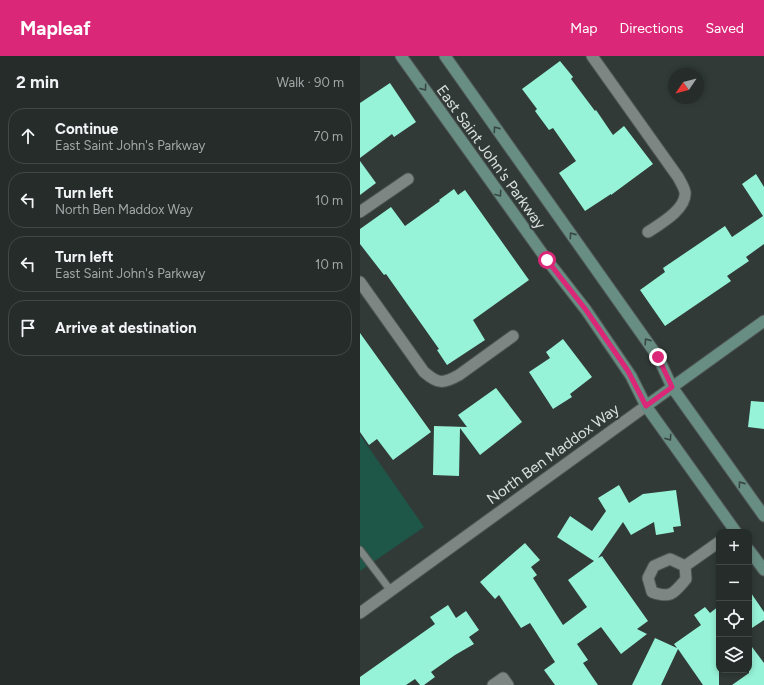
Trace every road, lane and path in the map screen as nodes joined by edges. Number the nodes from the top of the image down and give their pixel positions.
1 (401, 56) edge
2 (445, 56) edge
3 (592, 56) edge
4 (408, 179) dead end
5 (360, 212) edge
6 (648, 232) dead end
7 (360, 282) edge
8 (764, 321) edge
9 (513, 336) dead end
10 (672, 387) junction
11 (646, 406) junction
12 (764, 516) edge
13 (733, 529) edge
14 (716, 544) edge
15 (360, 550) edge
16 (752, 554) edge
17 (685, 566) dead end
18 (764, 570) edge
19 (391, 591) junction
20 (360, 613) edge
21 (505, 681) edge
22 (493, 685) edge

1 -> 11 main road, East Saint John's Parkway
10 -> 2 main road, East Saint John's Parkway
3 - 6 street
4 - 5 street
7 - 9 street
8 - 10 main road, North Ben Maddox Way
10 - 11 main road, North Ben Maddox Way
12 -> 10 main road, East Saint John's Parkway
11 -> 13 main road, East Saint John's Parkway
11 - 19 street, North Ben Maddox Way
14 - 17 street
15 - 19 lane
16 - 18 main road
19 - 20 street, North Ben Maddox Way
21 - 22 street

